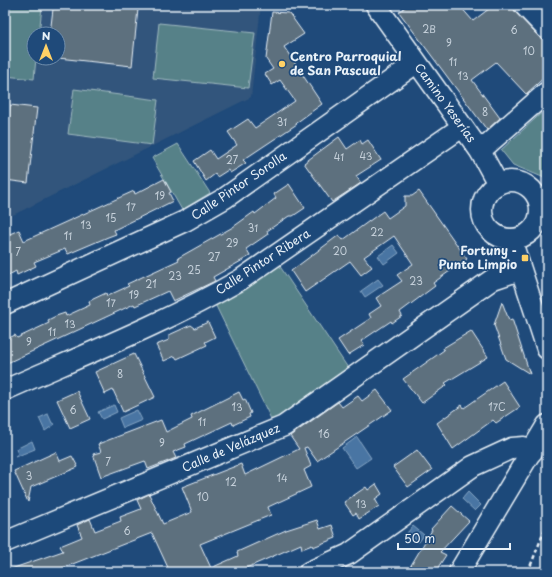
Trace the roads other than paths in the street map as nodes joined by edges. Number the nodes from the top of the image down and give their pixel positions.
1 (376, 5) edge
2 (524, 5) edge
3 (547, 29) edge
4 (416, 63) junction
5 (547, 92) edge
6 (462, 127) junction
7 (480, 152) junction
8 (498, 184) junction
9 (544, 208) edge
10 (511, 240) junction
11 (520, 270) junction
12 (539, 299) edge
13 (5, 304) edge
14 (547, 349) edge
15 (5, 390) edge
16 (547, 425) edge
17 (532, 452) junction
18 (5, 542) edge
19 (309, 572) edge
20 (459, 572) edge

1 - 4 street, Camino Yeserías
2 - 3 street
4 - 6 street, Camino Yeserías
4 - 13 street, Calle Pintor Sorolla
5 - 7 street
6 - 7 street, Camino Yeserías
6 - 15 street, Calle Pintor Ribera
7 - 8 street, Camino Yeserías
8 - 9 street
8 - 10 street
9 - 10 street
10 - 11 street
11 - 12 street
11 - 18 street, Calle de Velázquez
12 - 14 street
16 - 17 street
17 - 19 street
17 - 20 street

